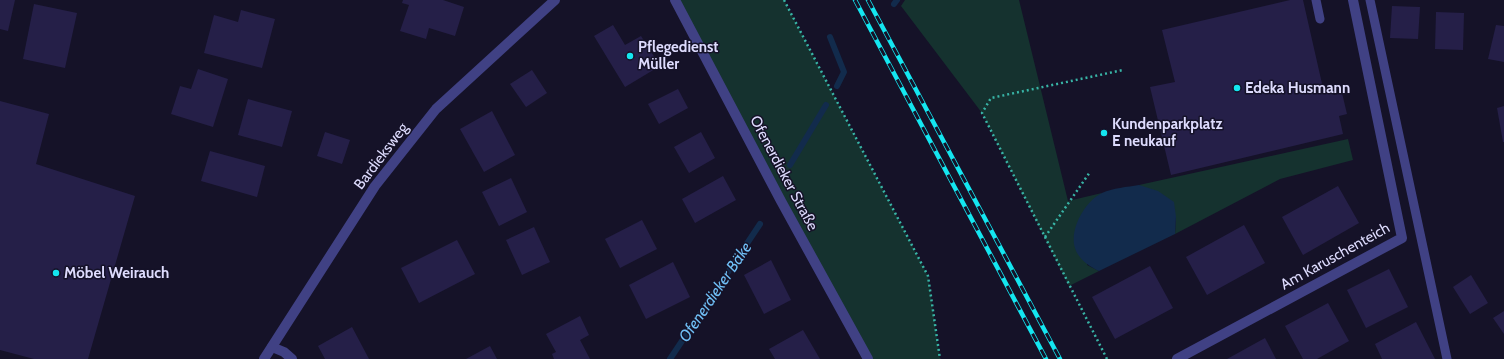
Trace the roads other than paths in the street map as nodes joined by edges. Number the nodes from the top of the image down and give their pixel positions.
1 (555, 0) edge
2 (676, 0) edge
3 (1316, 0) edge
4 (1353, 0) edge
5 (1370, 0) edge
6 (1320, 19) dead end
7 (272, 347) junction
8 (264, 359) edge
9 (292, 359) edge
10 (868, 359) edge
11 (1177, 359) edge
12 (1447, 359) edge

1 - 7 street, Bardieksweg
2 - 10 street, Ofenerdieker Straße
3 - 6 lane
4 - 11 street, Am Karuschenteich
5 - 12 lane
7 - 8 street, Bardieksweg
7 - 9 street

